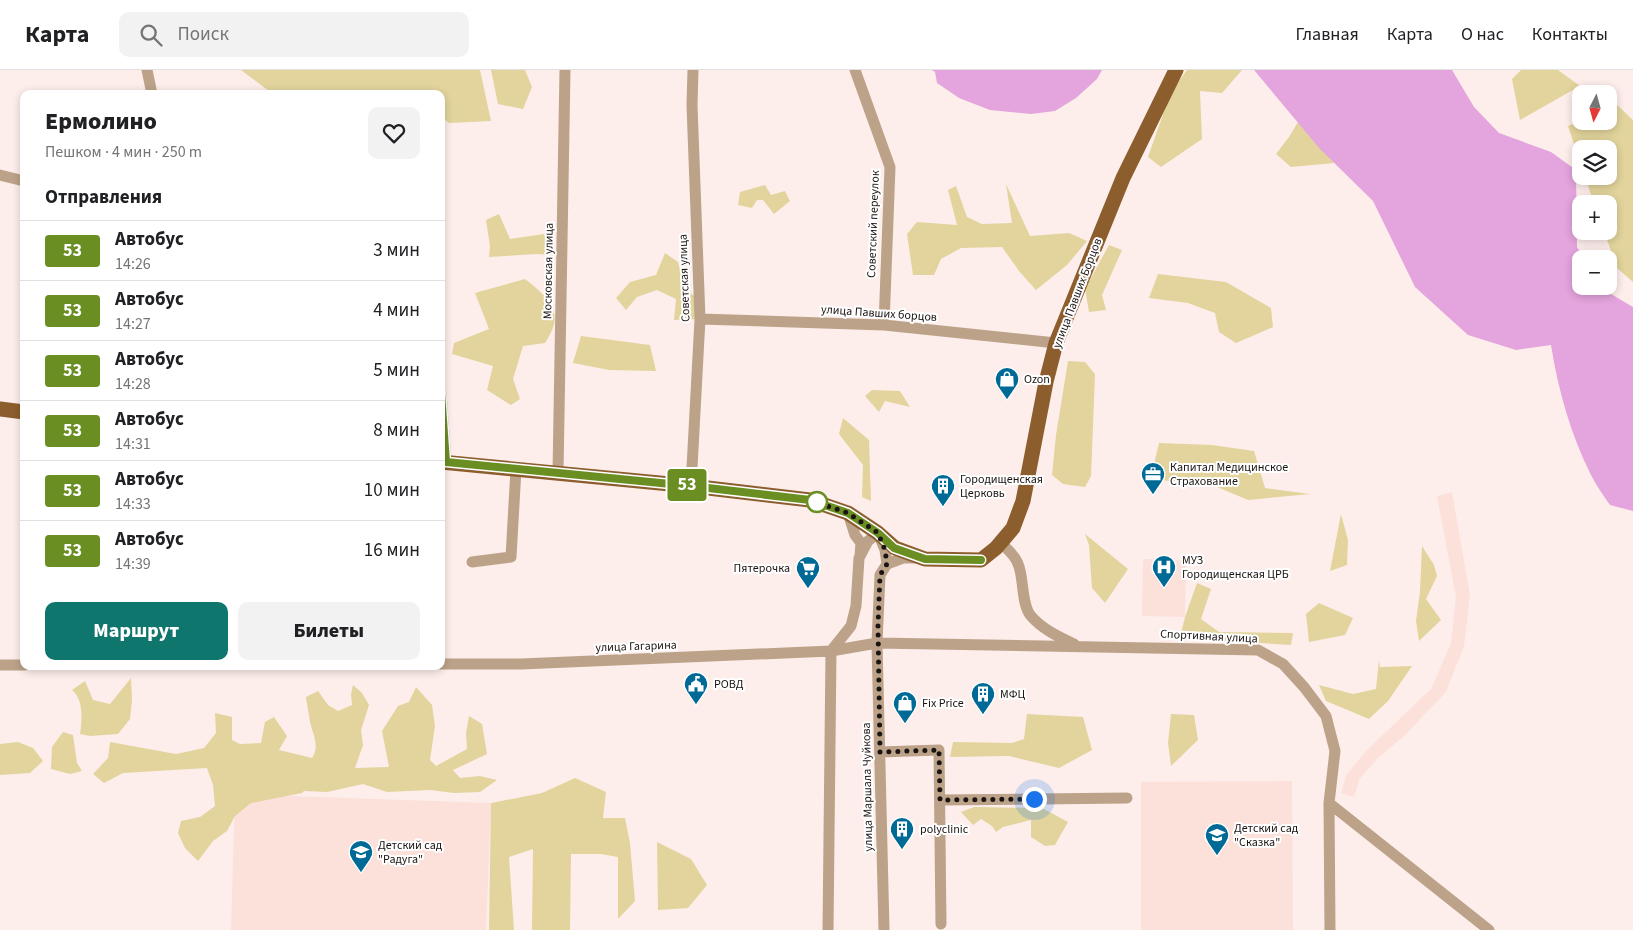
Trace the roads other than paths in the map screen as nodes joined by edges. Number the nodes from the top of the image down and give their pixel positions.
1 (147, 70) edge
2 (565, 70) edge
3 (693, 70) edge
4 (855, 70) edge
5 (1176, 70) edge
6 (151, 90) edge
7 (0, 175) edge
8 (20, 180) edge
9 (700, 320) junction
10 (884, 325) junction
11 (1056, 343) junction
12 (0, 409) edge
13 (20, 412) edge
14 (445, 462) edge
15 (516, 469) junction
16 (558, 472) junction
17 (691, 486) junction
18 (848, 513) junction
19 (878, 533) junction
20 (1001, 543) junction
21 (859, 558) junction
22 (925, 559) junction
23 (472, 562) dead end
24 (887, 564) junction
25 (878, 643) junction
26 (1078, 646) junction
27 (831, 651) junction
28 (445, 664) edge
29 (0, 665) edge
30 (20, 665) edge
31 (880, 752) junction
32 (1126, 798) dead end
33 (940, 800) junction
34 (1329, 803) junction
35 (941, 924) dead end
36 (828, 930) edge
37 (884, 930) edge
38 (1330, 930) edge
39 (1489, 930) edge

1 - 6 street
2 - 16 street, Московская улица
3 - 9 street, Советская улица
4 - 10 street, Советский переулок
5 - 11 main road, улица Павших Борцов
7 - 8 street
9 - 10 street, улица Павших борцов
9 - 17 street, Советская улица
10 - 11 street, улица Павших борцов
11 - 20 main road, улица Павших Борцов
12 - 13 main road
14 - 15 main road
15 - 16 main road
15 - 23 street
16 - 17 main road
17 - 18 main road
18 - 19 main road
18 - 21 street
19 - 21 street
19 - 22 main road
19 - 24 street
20 - 22 main road, улица Павших Борцов
20 - 26 street
21 - 27 street
22 - 24 street
24 - 25 street, улица Маршала Чуйкова
25 - 26 street, Спортивная улица
25 - 27 street, улица Гагарина
25 - 31 street, улица Маршала Чуйкова
26 - 34 street, Спортивная улица
27 - 28 street, улица Гагарина
27 - 36 street
29 - 30 street
31 - 33 street
31 - 37 street, улица Маршала Чуйкова
32 - 33 street
33 - 35 street
34 - 38 street, Спортивная улица
34 - 39 street

